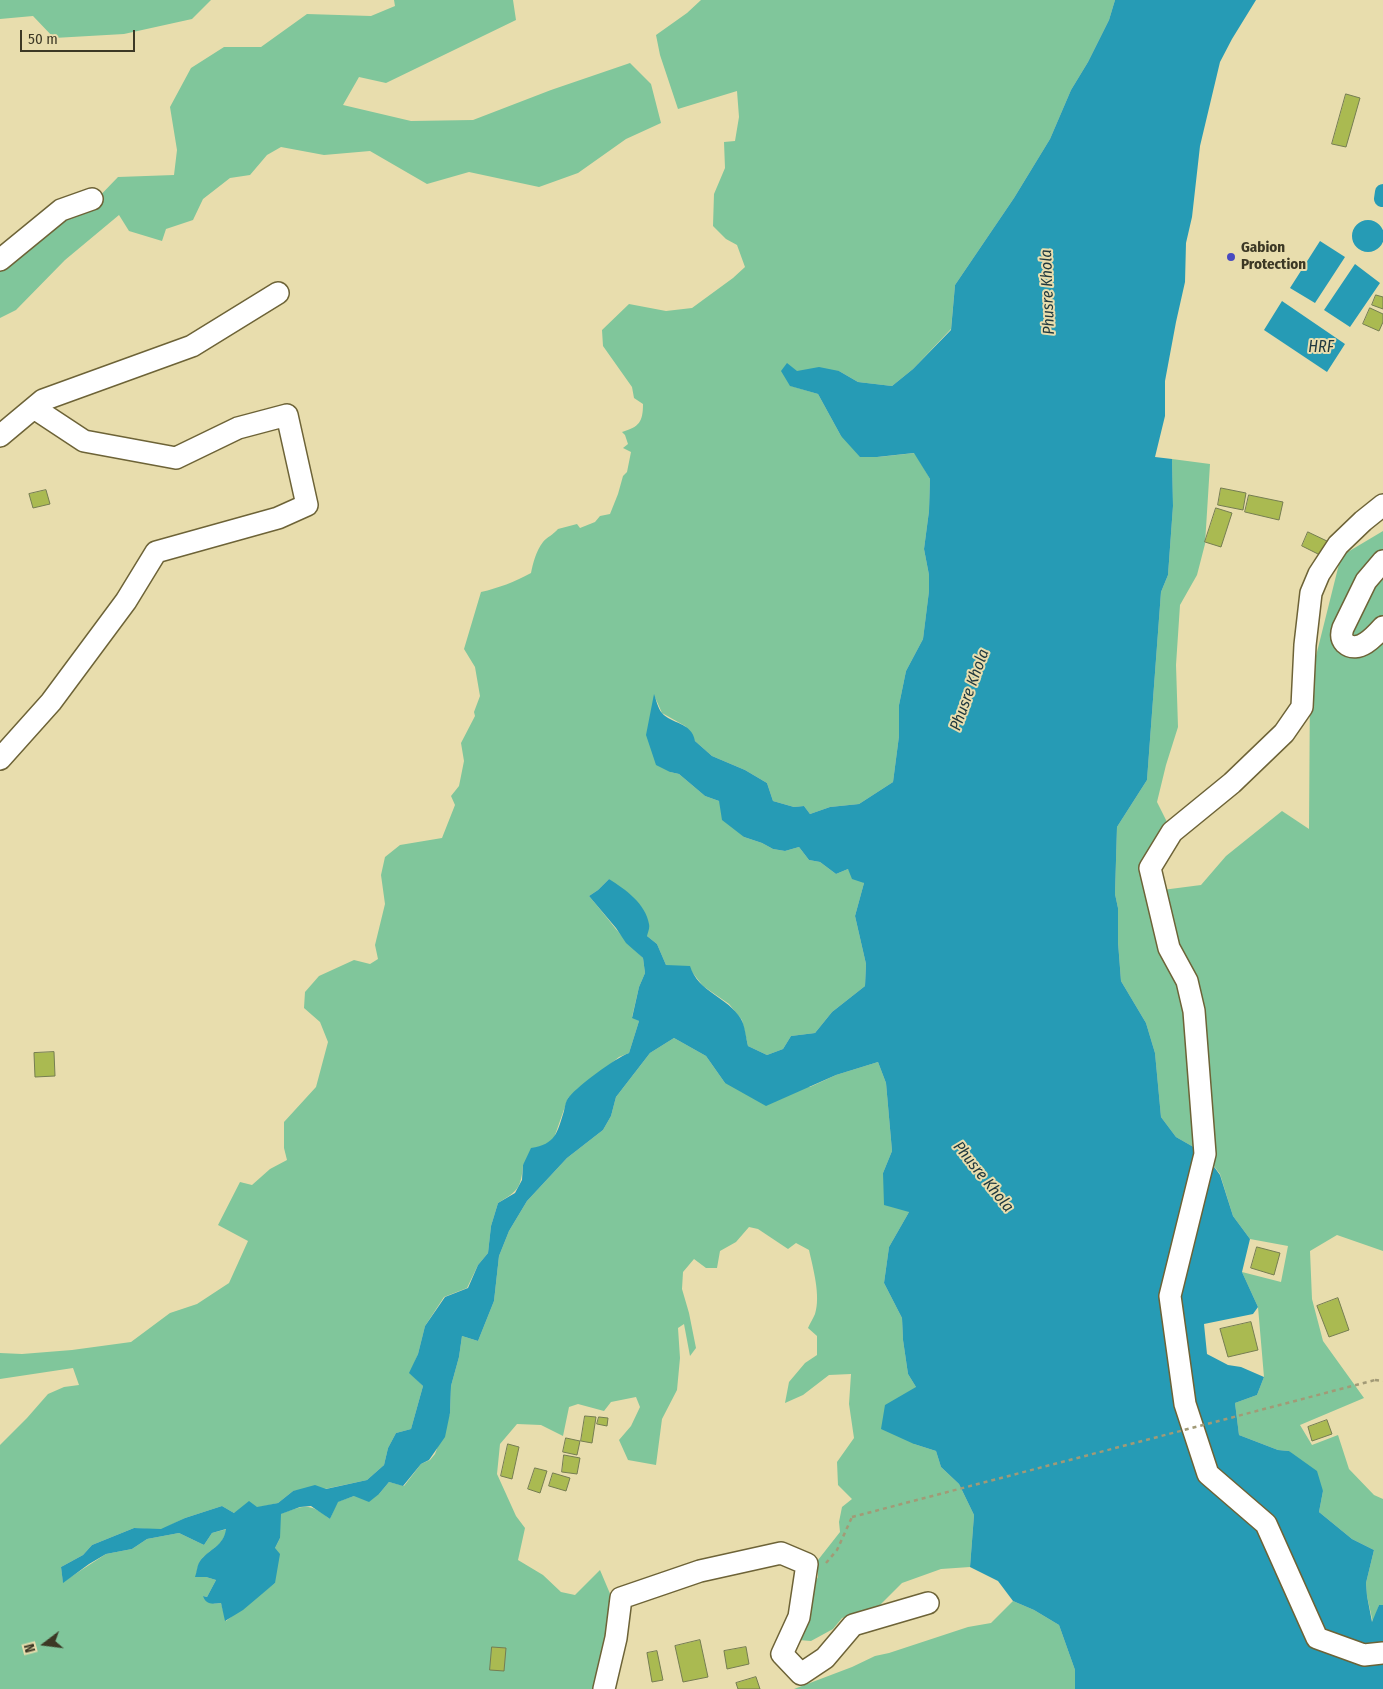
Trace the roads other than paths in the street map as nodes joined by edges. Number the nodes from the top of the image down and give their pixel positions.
1 (92, 199) dead end
2 (0, 260) edge
3 (278, 293) dead end
4 (34, 408) junction
5 (0, 436) edge
6 (1383, 505) edge
7 (1383, 561) edge
8 (1383, 627) edge
9 (0, 759) edge
10 (928, 1603) dead end
11 (1383, 1653) edge
12 (604, 1689) edge

1 - 2 street
3 - 4 street
4 - 5 street
4 - 9 street
6 - 11 street
7 - 8 street
10 - 12 street

